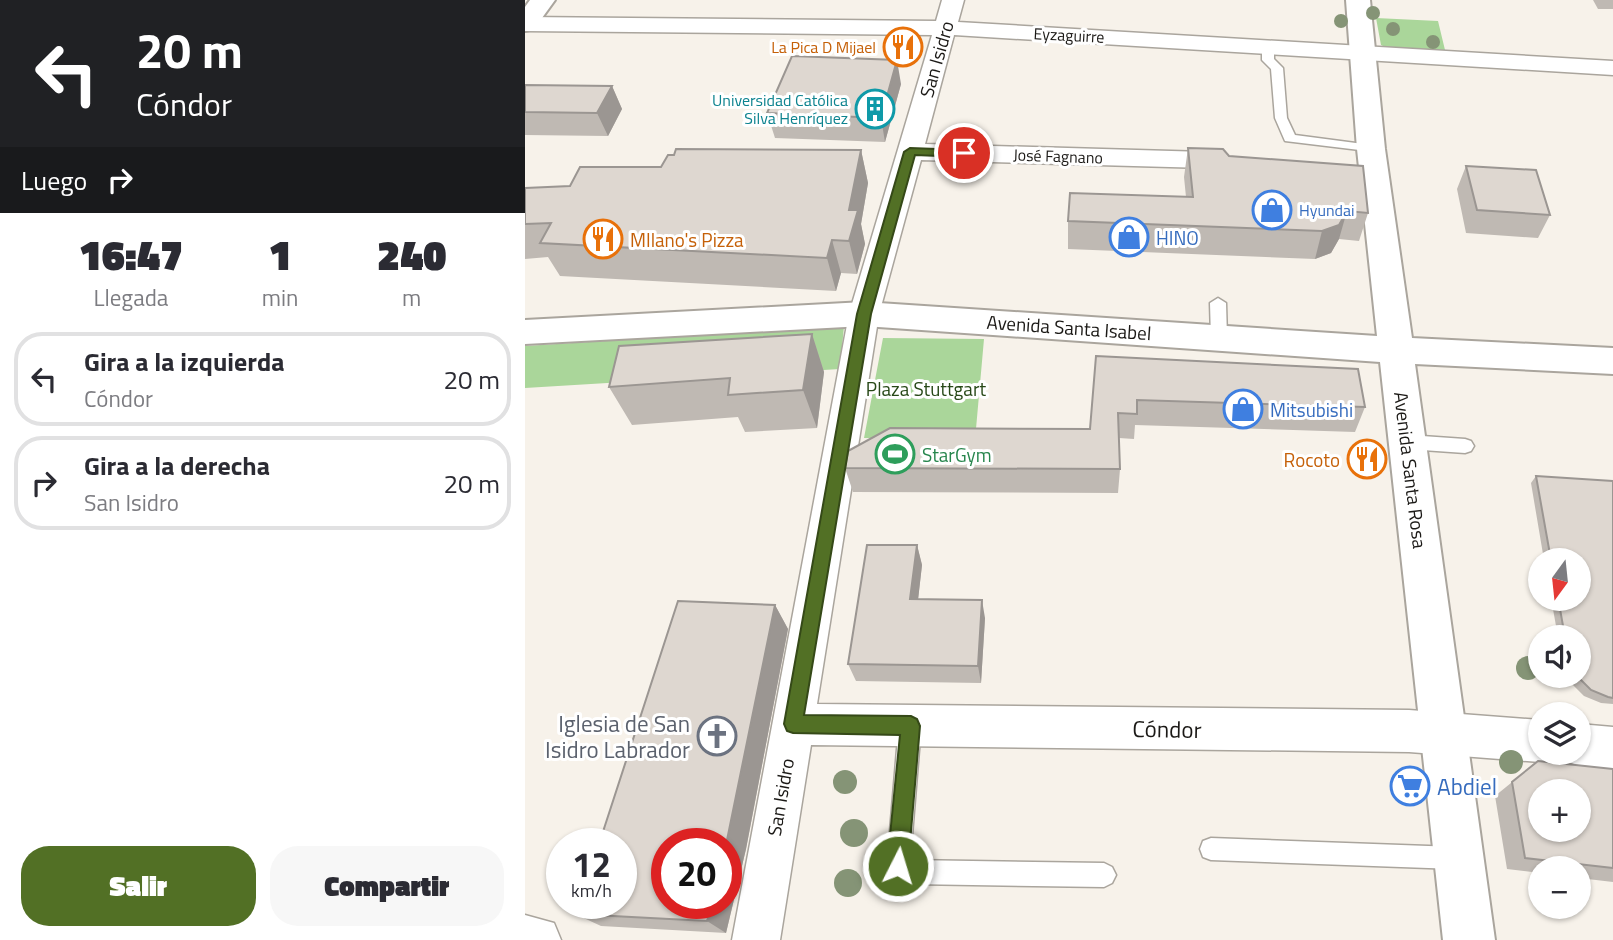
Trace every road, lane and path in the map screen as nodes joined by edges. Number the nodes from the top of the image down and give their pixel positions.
1 (543, 0) edge
2 (953, 0) edge
3 (1357, 0) edge
4 (525, 24) edge
5 (946, 28) junction
6 (1268, 47) junction
7 (1363, 52) junction
8 (1613, 68) edge
9 (1371, 149) junction
10 (910, 152) junction
11 (1206, 160) edge
12 (1218, 303) dead end
13 (864, 314) junction
14 (525, 332) edge
15 (1219, 338) junction
16 (1397, 350) junction
17 (1613, 361) edge
18 (1408, 442) junction
19 (1465, 446) dead end
20 (793, 724) junction
21 (911, 726) junction
22 (1444, 732) junction
23 (1528, 740) edge
24 (1591, 746) edge
25 (1613, 748) edge
26 (1211, 849) dead end
27 (1459, 858) junction
28 (1104, 876) dead end
29 (525, 939) edge
30 (537, 940) edge
31 (756, 940) edge
32 (1469, 940) edge

1 - 4 main road
2 - 5 street, San Isidro
3 - 7 main road, Avenida Santa Rosa
4 - 5 street, Eyzaguirre
5 - 6 street, Eyzaguirre
5 - 10 street, San Isidro
6 - 7 street, Eyzaguirre
6 - 9 lane
7 - 8 street, Eyzaguirre
7 - 9 main road, Avenida Santa Rosa
9 - 16 main road, Avenida Santa Rosa
10 - 11 street, José Fagnano
10 - 13 street, San Isidro
12 - 15 lane
13 - 14 main road, Avenida Santa Isabel
13 - 15 main road, Avenida Santa Isabel
13 - 20 street, San Isidro
15 - 16 main road, Avenida Santa Isabel
16 - 17 main road, Avenida Santa Isabel
16 - 18 main road, Avenida Santa Rosa
18 - 19 lane
18 - 22 main road, Avenida Santa Rosa
20 - 21 street, Cóndor
20 - 31 street, San Isidro
21 - 22 street, Cóndor
21 - 28 lane
22 - 23 street, Cóndor
22 - 27 main road, Avenida Santa Rosa
24 - 25 street
26 - 27 lane
27 - 32 main road, Avenida Santa Rosa
29 - 30 street

